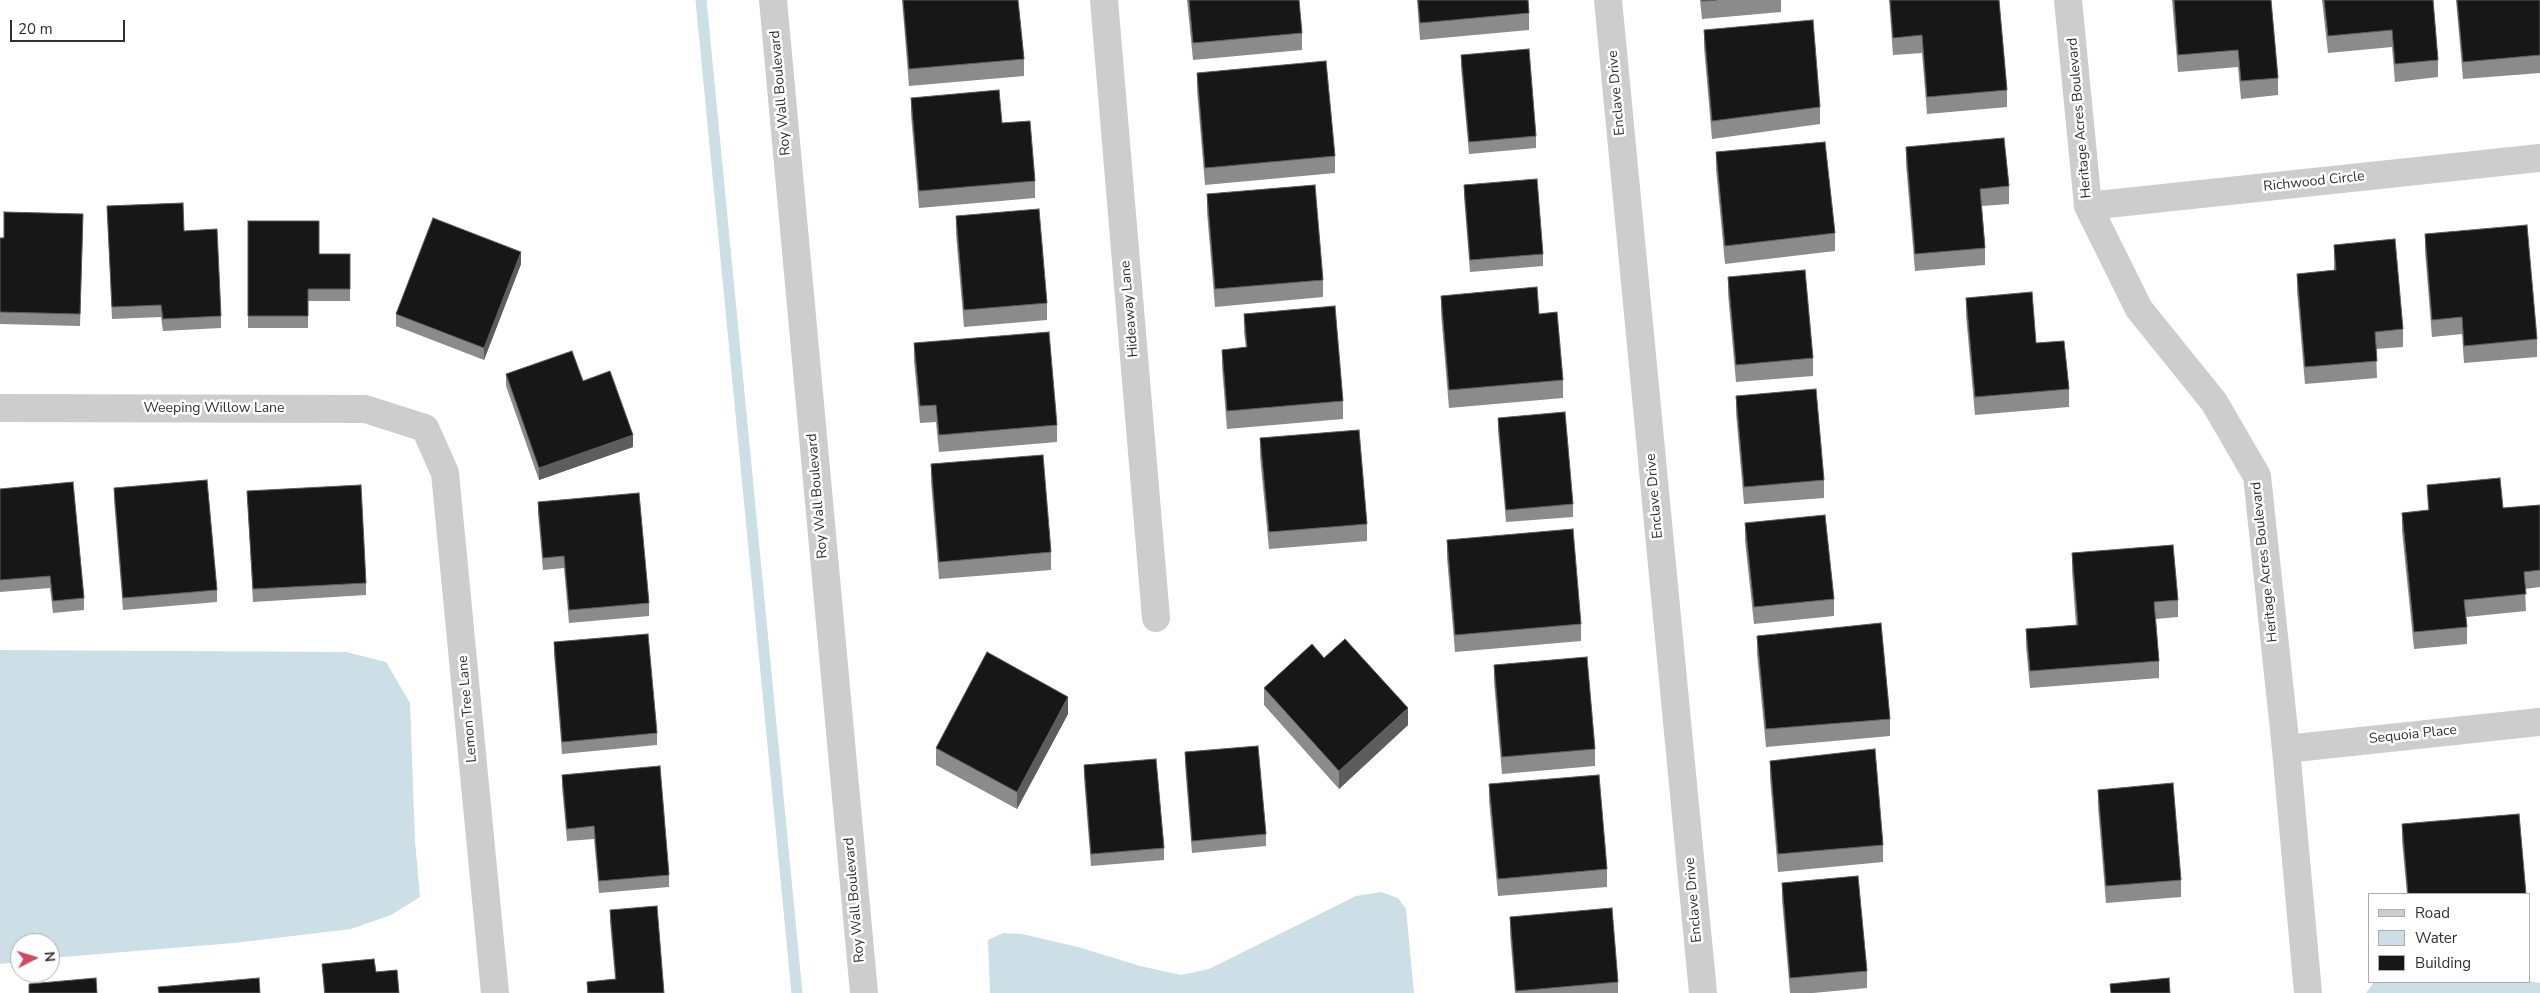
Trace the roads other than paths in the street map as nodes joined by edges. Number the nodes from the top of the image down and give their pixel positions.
1 (773, 0) edge
2 (1104, 0) edge
3 (1608, 0) edge
4 (2068, 0) edge
5 (2540, 158) edge
6 (2088, 206) junction
7 (0, 408) edge
8 (425, 428) joint
9 (1156, 618) dead end
10 (2540, 722) edge
11 (2286, 749) junction
12 (494, 993) edge
13 (864, 993) edge
14 (1703, 993) edge
15 (2308, 993) edge

1 - 13 street, Roy Wall Boulevard
2 - 9 street, Hideaway Lane
3 - 14 street, Enclave Drive
4 - 6 street, Heritage Acres Boulevard
5 - 6 street, Richwood Circle
6 - 11 street, Heritage Acres Boulevard
7 - 8 street, Weeping Willow Lane
8 - 12 street, Lemon Tree Lane
10 - 11 street, Sequoia Place
11 - 15 street, Heritage Acres Boulevard

